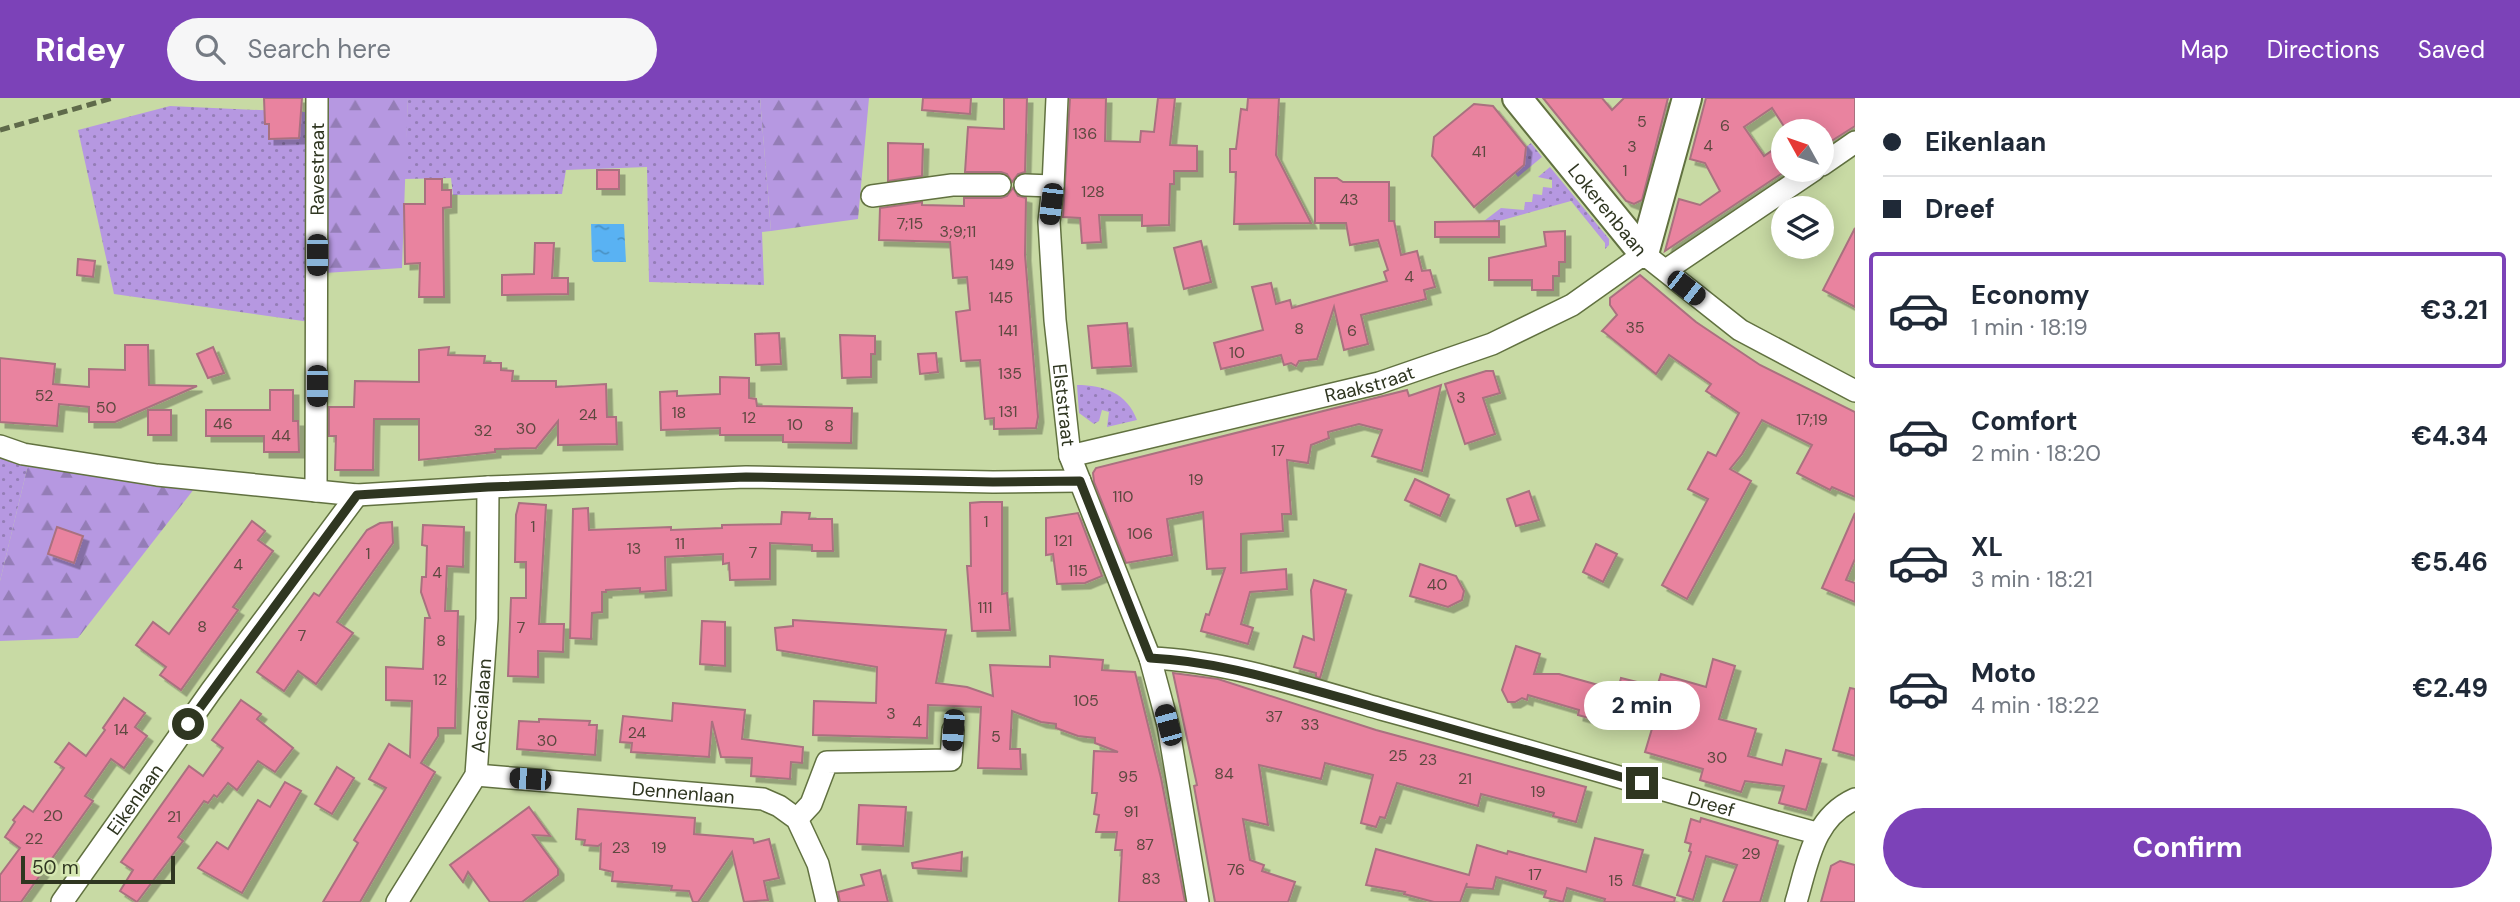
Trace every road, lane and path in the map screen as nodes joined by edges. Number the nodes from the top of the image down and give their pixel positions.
1 (317, 98) edge
2 (1057, 98) edge
3 (1517, 98) edge
4 (1687, 98) edge
5 (1855, 142) edge
6 (1834, 156) edge
7 (1793, 182) edge
8 (1000, 185) dead end
9 (1025, 185) dead end
10 (1053, 186) junction
11 (872, 196) dead end
12 (1655, 262) junction
13 (1855, 391) edge
14 (0, 446) edge
15 (1070, 456) junction
16 (1080, 481) junction
17 (488, 487) junction
18 (316, 491) junction
19 (357, 495) junction
20 (1150, 658) junction
21 (953, 730) dead end
22 (475, 775) junction
23 (1855, 799) edge
24 (797, 818) junction
25 (1816, 833) junction
26 (62, 902) edge
27 (397, 902) edge
28 (827, 902) edge
29 (1198, 902) edge
30 (1796, 902) edge

1 - 18 street, Ravestraat
2 - 10 street, Elststraat
3 - 12 street, Lokerenbaan
4 - 12 street
5 - 6 street
7 - 12 street, Raakstraat
8 - 11 street
9 - 10 street
10 - 15 street, Elststraat
12 - 13 street, Lokerenbaan
12 - 15 street, Raakstraat
14 - 18 street
15 - 16 street, Elststraat
16 - 17 street
16 - 20 street, Elststraat
17 - 19 street
17 - 22 street, Acacialaan
18 - 19 street
19 - 26 street, Eikenlaan
20 - 25 street, Dreef
20 - 29 street, Elststraat
21 - 24 street
22 - 24 street, Dennenlaan
22 - 27 street, Acacialaan
23 - 25 street
24 - 28 street
25 - 30 street

